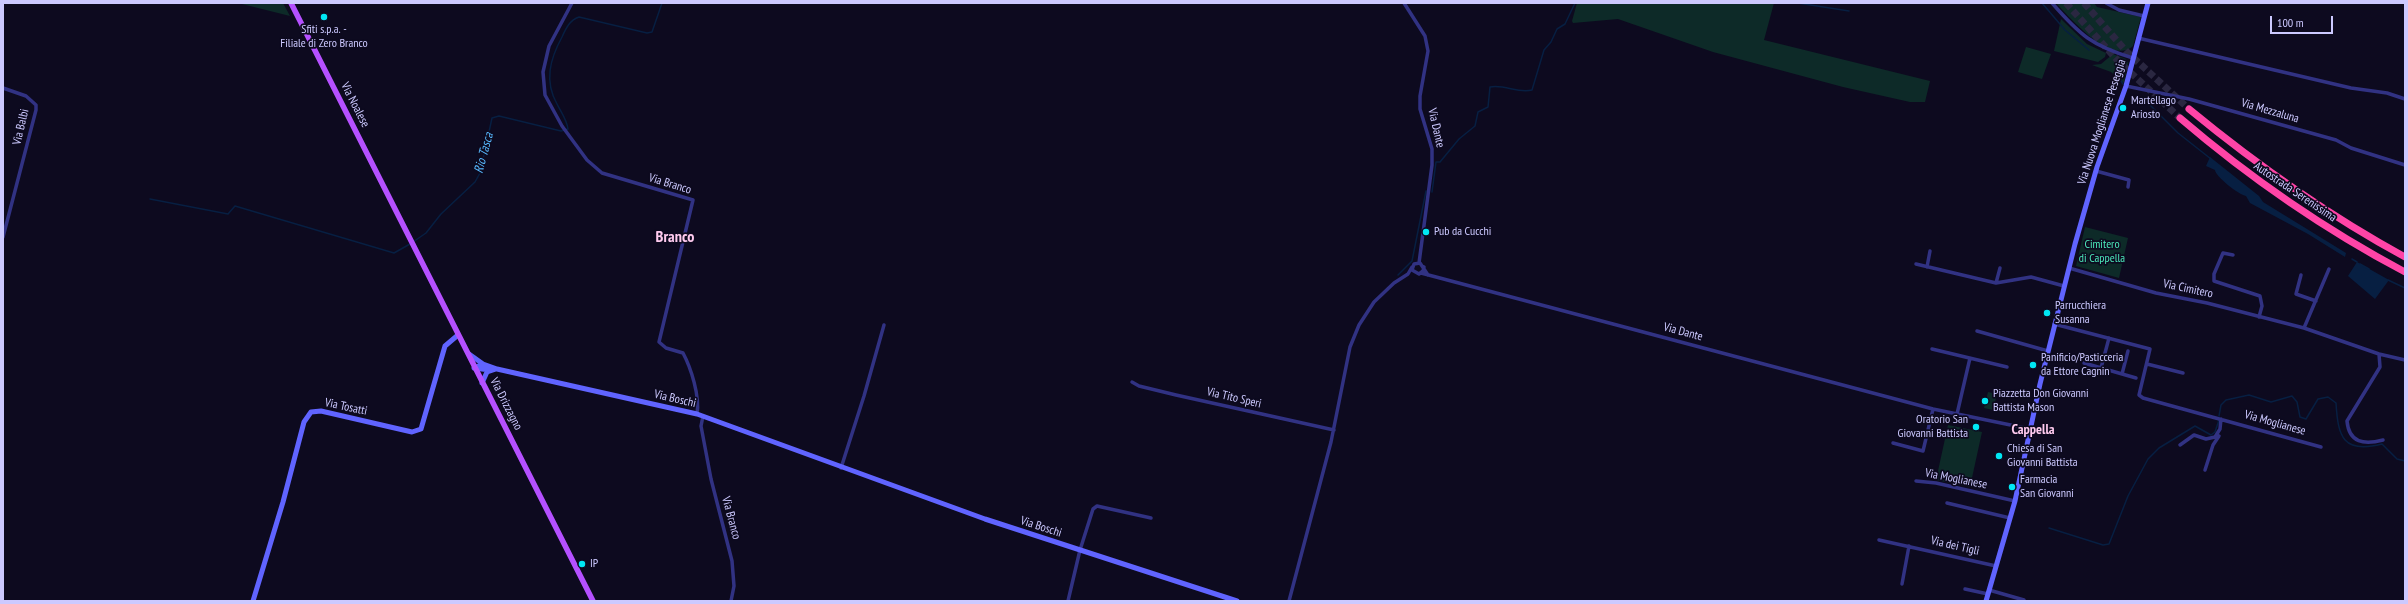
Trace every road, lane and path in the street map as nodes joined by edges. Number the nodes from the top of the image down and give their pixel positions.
1 (291, 3) edge
2 (1404, 3) edge
3 (2052, 3) edge
4 (2106, 3) edge
5 (2148, 3) edge
6 (572, 4) edge
7 (2144, 16) junction
8 (2138, 38) junction
9 (2133, 58) junction
10 (2126, 86) junction
11 (3, 88) edge
12 (2405, 99) edge
13 (2189, 109) tunnel mouth
14 (2180, 118) tunnel mouth
15 (2405, 165) edge
16 (2096, 171) junction
17 (2128, 187) dead end
18 (399, 217) joint
19 (3, 237) edge
20 (1930, 252) dead end
21 (2233, 255) dead end
22 (2405, 257) edge
23 (1418, 263) junction
24 (1916, 264) dead end
25 (1412, 267) junction
26 (1424, 267) junction
27 (1927, 267) junction
28 (2000, 268) dead end
29 (2069, 268) junction
30 (2329, 269) dead end
31 (2405, 272) edge
32 (1421, 273) junction
33 (1408, 274) junction
34 (1416, 274) junction
35 (1428, 275) junction
36 (2301, 276) dead end
37 (1996, 283) junction
38 (2064, 286) junction
39 (2316, 301) junction
40 (2259, 317) junction
41 (2054, 324) junction
42 (884, 325) dead end
43 (2304, 328) junction
44 (1977, 331) dead end
45 (458, 335) junction
46 (2109, 338) junction
47 (1932, 349) dead end
48 (2048, 351) junction
49 (2128, 351) dead end
50 (467, 353) junction
51 (2379, 354) junction
52 (1970, 358) junction
53 (2405, 360) edge
54 (2084, 363) dead end
55 (483, 364) junction
56 (2147, 364) junction
57 (2007, 367) dead end
58 (474, 368) junction
59 (2101, 368) junction
60 (497, 369) junction
61 (490, 370) junction
62 (2183, 373) dead end
63 (2122, 374) junction
64 (2136, 378) dead end
65 (1132, 382) dead end
66 (482, 383) junction
67 (1933, 409) junction
68 (697, 414) junction
69 (1957, 414) junction
70 (703, 416) junction
71 (2222, 419) junction
72 (2030, 429) junction
73 (1334, 430) junction
74 (2383, 440) dead end
75 (1893, 443) dead end
76 (2180, 445) dead end
77 (2322, 447) dead end
78 (841, 468) junction
79 (2206, 470) dead end
80 (1916, 481) dead end
81 (2014, 501) junction
82 (1947, 503) dead end
83 (1151, 518) dead end
84 (2010, 518) junction
85 (1879, 540) dead end
86 (1909, 546) junction
87 (1080, 550) junction
88 (1996, 566) junction
89 (1902, 584) dead end
90 (1965, 589) dead end
91 (1988, 592) junction
92 (2024, 600) dead end
93 (253, 601) edge
94 (593, 601) edge
95 (731, 601) edge
96 (1068, 601) edge
97 (1237, 601) edge
98 (1289, 601) edge
99 (1986, 601) edge

1 - 18 main road, Via Noalese
2 - 23 street, Via Dante
3 - 9 street
4 - 7 street
5 - 7 street, Via Nuova Moglianese Peseggia
6 - 68 street, Via Branco
7 - 8 street, Via Nuova Moglianese Peseggia
8 - 9 street, Via Nuova Moglianese Peseggia
8 - 12 street
9 - 10 street, Via Nuova Moglianese Peseggia
10 - 15 street, Via Mezzaluna
10 - 16 street, Via Nuova Moglianese Peseggia
11 - 19 street, Via Balbi
13 - 22 highway, Autostrada Serenissima
14 - 31 highway, Autostrada Serenissima
16 - 17 street
16 - 29 street, Via Nuova Moglianese Peseggia
18 - 45 main road, Via Drizzagno
20 - 27 street
21 - 40 street
23 - 25 street
23 - 26 street
24 - 27 street
25 - 33 street
25 - 34 street
26 - 32 street
26 - 35 street
27 - 37 street
28 - 37 street
29 - 38 street
29 - 40 street, Via Cimitero
30 - 39 street
32 - 34 street
32 - 35 street, Via Dante
33 - 34 street
33 - 73 street
35 - 67 street, Via Dante
36 - 39 street
37 - 38 street
38 - 41 street
39 - 43 street
40 - 43 street, Via Cimitero
41 - 46 street
41 - 48 street
42 - 78 street
43 - 51 street, Via Cimitero
44 - 48 street
45 - 50 main road, Via Drizzagno
45 - 93 street, Via Tosatti
46 - 56 street
46 - 59 street
47 - 52 street
48 - 72 street
49 - 63 street
50 - 55 street, Via Boschi
50 - 58 main road, Via Drizzagno
51 - 53 street, Via Cimitero
51 - 74 street
52 - 57 street
52 - 69 street
54 - 59 street
55 - 58 street
55 - 60 street, Via Boschi
56 - 62 street
56 - 71 street, Via Moglianese
58 - 61 street, Via Boschi
58 - 66 main road, Via Drizzagno
59 - 63 street
60 - 61 street, Via Boschi
60 - 68 street, Via Boschi
61 - 66 street
63 - 64 street
65 - 73 street, Via Tito Speri
66 - 94 main road, Via Drizzagno
67 - 69 street, Via Dante
67 - 75 street
68 - 70 street, Via Boschi
69 - 72 street, Via Dante
70 - 78 street, Via Boschi
70 - 95 street, Via Branco
71 - 76 street
71 - 77 street, Via Moglianese
71 - 79 street
72 - 81 street
73 - 98 street
78 - 87 street, Via Boschi
80 - 81 street, Via Moglianese
81 - 84 street
82 - 84 street
83 - 87 street
84 - 88 street
85 - 86 street, Via dei Tigli
86 - 88 street, Via dei Tigli
86 - 89 street
87 - 96 street
87 - 97 street, Via Boschi
88 - 91 street
90 - 91 street
91 - 92 street
91 - 99 street

